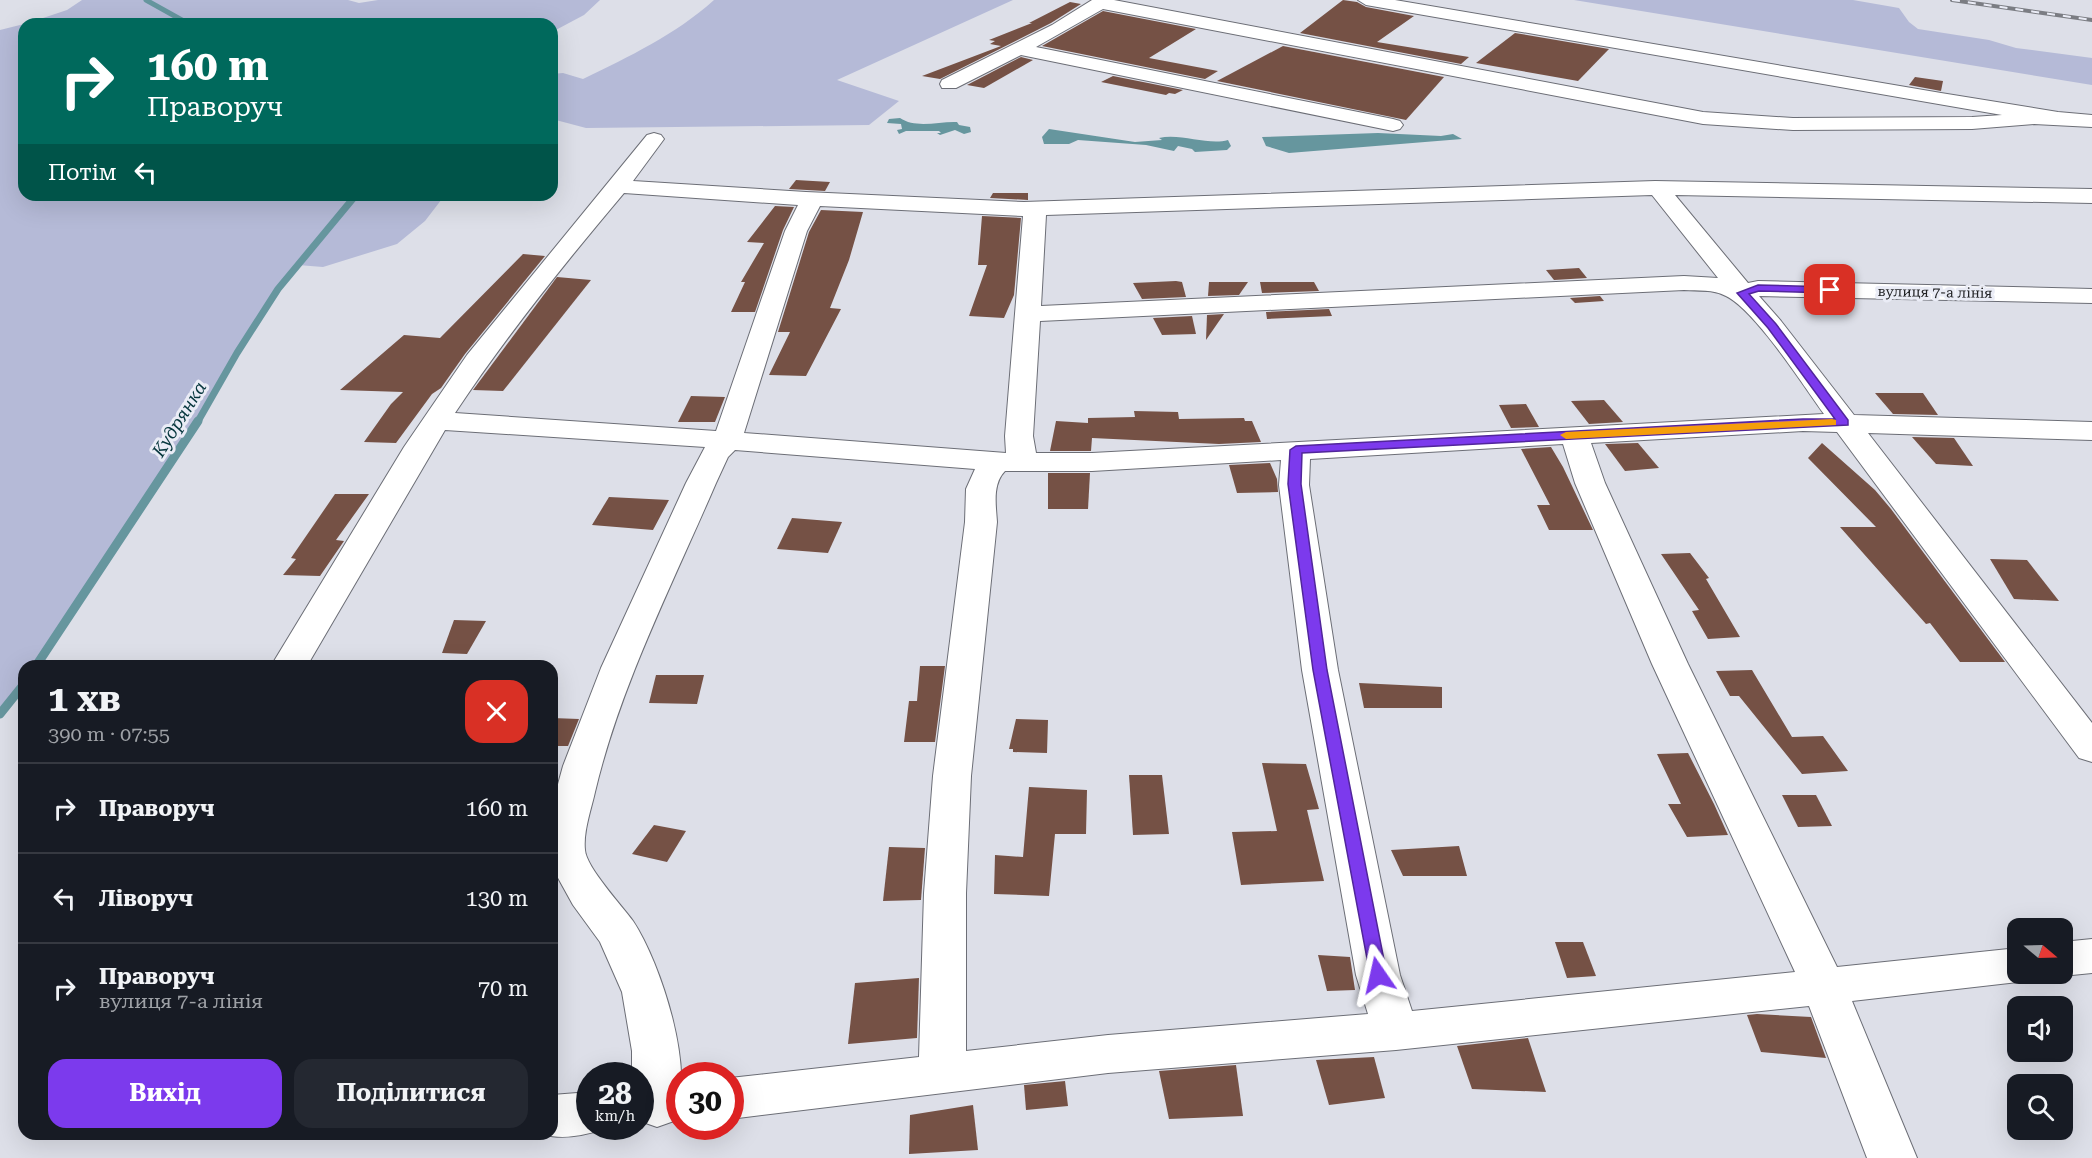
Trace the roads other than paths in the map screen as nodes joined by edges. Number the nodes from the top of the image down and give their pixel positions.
1 (1366, 0) edge
2 (1102, 2) edge
3 (1018, 49) junction
4 (949, 84) dead end
5 (2058, 118) junction
6 (2092, 121) edge
7 (1393, 125) dead end
8 (654, 139) dead end
9 (618, 186) junction
10 (1658, 188) junction
11 (2092, 196) edge
12 (812, 199) junction
13 (1035, 209) junction
14 (1743, 293) junction
15 (2092, 296) edge
16 (1029, 314) junction
17 (437, 420) junction
18 (1844, 423) junction
19 (2092, 431) edge
20 (1574, 435) junction
21 (727, 441) junction
22 (1296, 450) junction
23 (1009, 462) junction
24 (293, 660) edge
25 (2092, 749) edge
26 (2092, 956) edge
27 (2073, 958) edge
28 (2007, 966) edge
29 (1824, 987) junction
30 (1396, 1031) junction
31 (942, 1074) junction
32 (744, 1097) edge
33 (659, 1106) edge
34 (576, 1114) edge
35 (558, 1116) edge
36 (1892, 1158) edge

1 - 5 street
2 - 3 street
2 - 5 street
3 - 4 street
3 - 7 street
5 - 6 street
8 - 9 street
9 - 12 street
9 - 17 street
10 - 11 street
10 - 13 street
10 - 14 street
12 - 13 street
12 - 21 street
13 - 16 street
14 - 15 street, вулиця 7-а лінія
14 - 16 street
14 - 18 street
16 - 23 street
17 - 21 street
17 - 24 street
18 - 19 street
18 - 20 street
18 - 25 street
20 - 22 street
20 - 29 street
21 - 23 street
21 - 33 street
22 - 23 street
22 - 30 street
23 - 31 street
26 - 27 street
28 - 29 street
29 - 30 street
29 - 36 street
30 - 31 street
31 - 32 street
34 - 35 street

